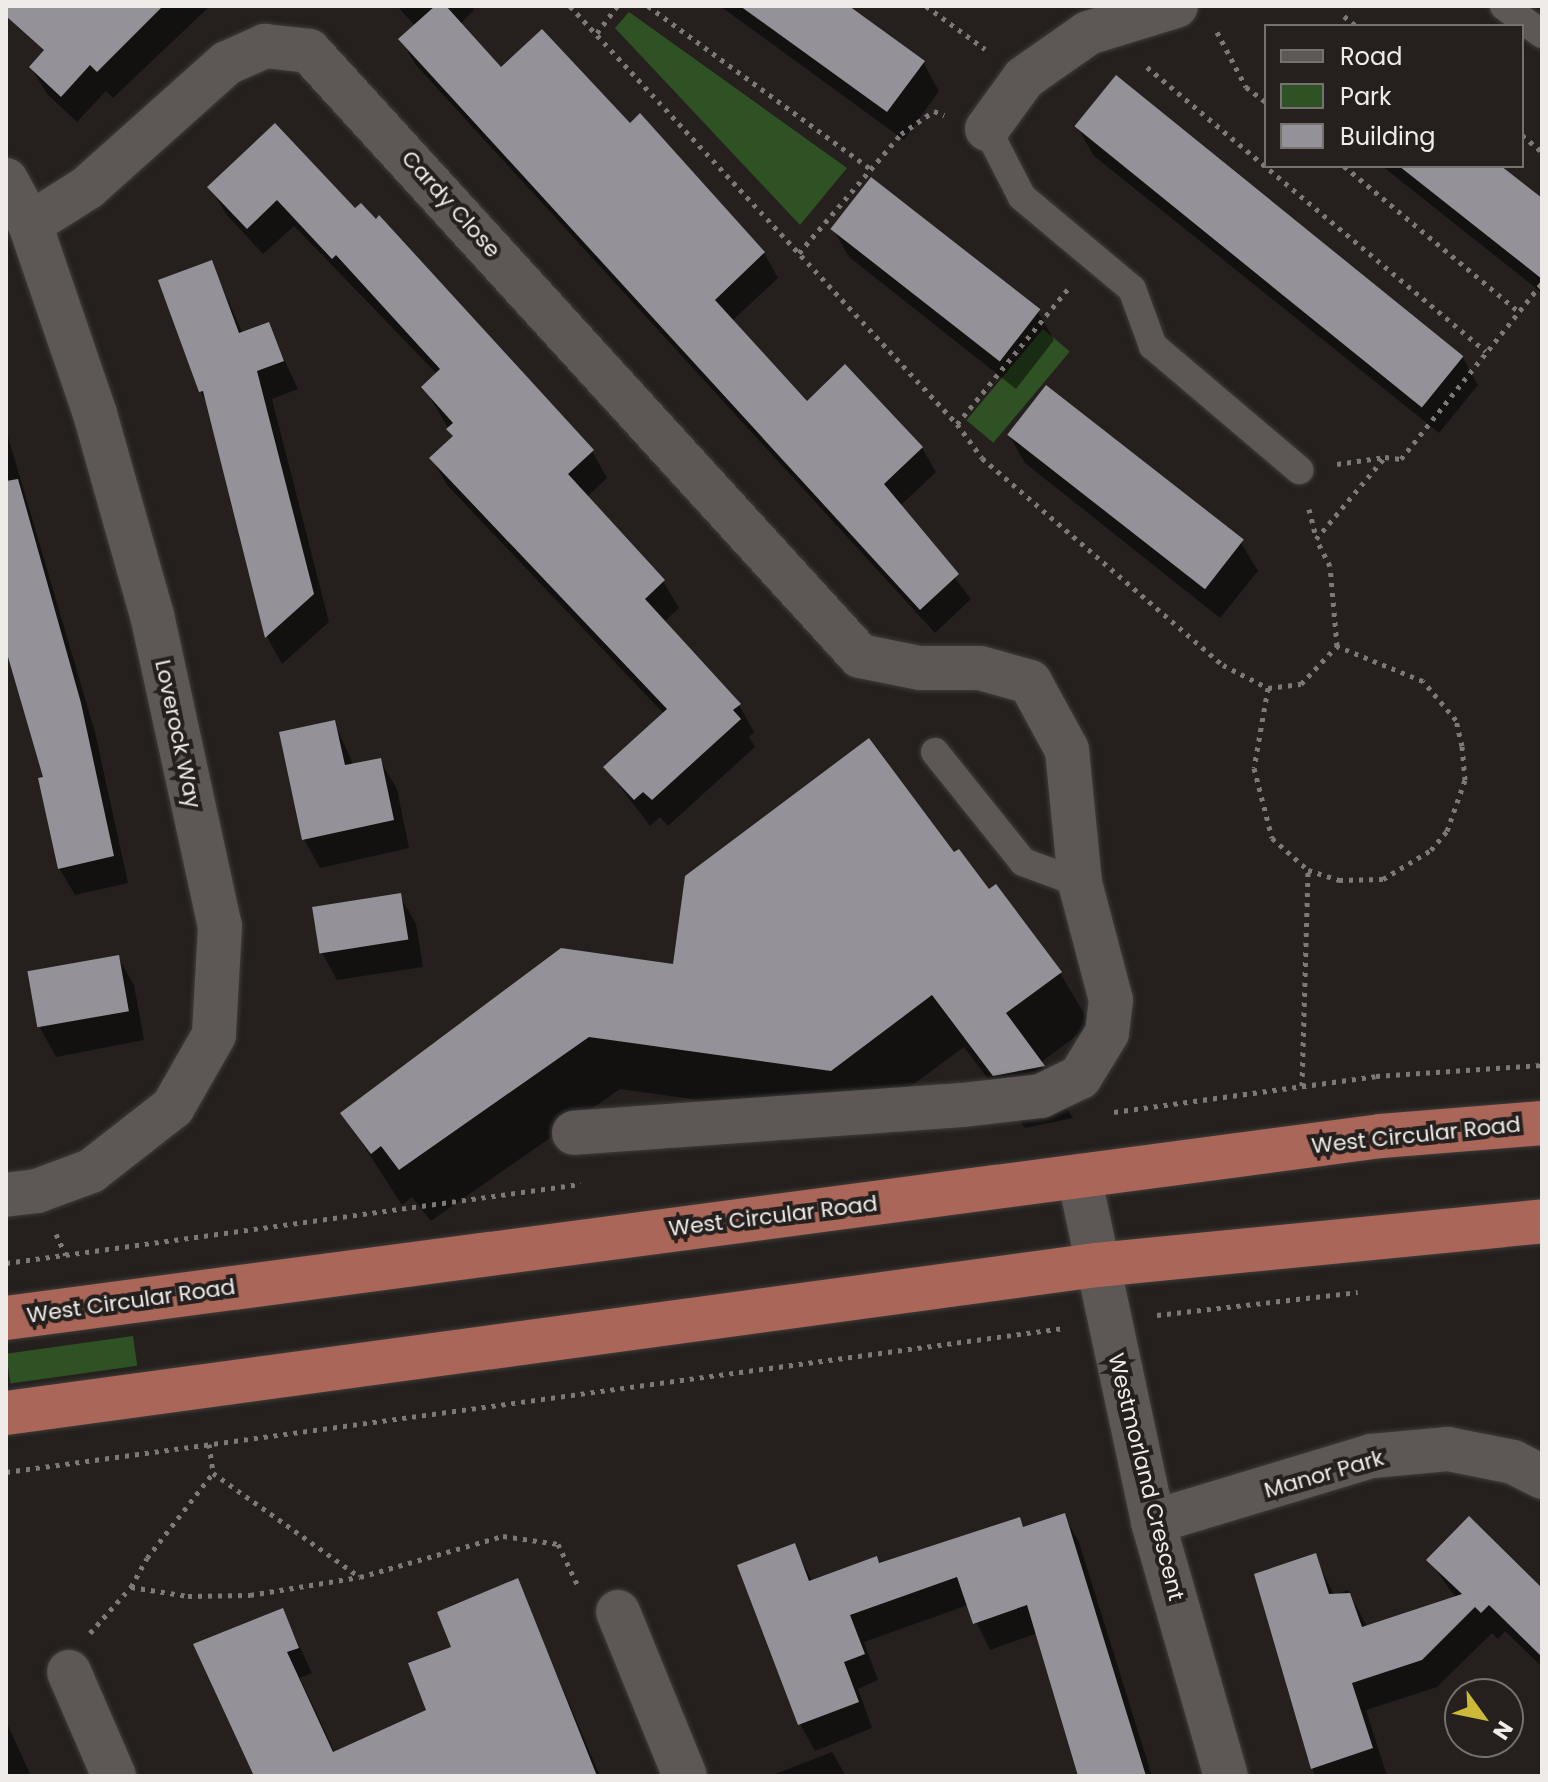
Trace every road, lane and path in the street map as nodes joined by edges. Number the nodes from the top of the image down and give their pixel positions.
1 (570, 6) edge
2 (617, 6) edge
3 (648, 6) edge
4 (926, 6) edge
5 (1504, 6) edge
6 (1193, 13) edge
7 (1344, 16) dead end
8 (1121, 23) junction
9 (1354, 24) edge
10 (597, 33) junction
11 (1542, 34) edge
12 (1024, 78) junction
13 (1264, 100) edge
14 (987, 129) junction
15 (1524, 137) edge
16 (1542, 152) edge
17 (1264, 165) edge
18 (1268, 168) edge
19 (1346, 168) edge
20 (871, 169) junction
21 (6, 180) edge
22 (30, 224) junction
23 (799, 253) junction
24 (1093, 257) junction
25 (1542, 283) edge
26 (1518, 311) junction
27 (1486, 351) junction
28 (957, 424) junction
29 (1299, 470) dead end
30 (1337, 646) junction
31 (1268, 688) junction
32 (935, 752) dead end
33 (1308, 870) junction
34 (1080, 883) junction
35 (1302, 1086) dead end
36 (1542, 1123) edge
37 (574, 1133) dead end
38 (1079, 1176) junction
39 (6, 1195) edge
40 (1542, 1221) edge
41 (1097, 1265) junction
42 (1367, 1291) dead end
43 (6, 1318) edge
44 (1109, 1322) junction
45 (6, 1413) edge
46 (209, 1444) junction
47 (6, 1472) edge
48 (213, 1473) junction
49 (1542, 1477) edge
50 (1153, 1522) junction
51 (360, 1577) junction
52 (131, 1587) junction
53 (618, 1612) joint
54 (69, 1672) joint
55 (114, 1776) edge
56 (685, 1776) edge
57 (1226, 1776) edge

1 - 10 path
2 - 10 path
3 - 20 path
4 - 12 path
5 - 11 lane
6 - 8 street
6 - 13 path
7 - 9 path
8 - 12 street
8 - 17 path
10 - 23 path
12 - 14 street
14 - 20 path
14 - 24 lane
15 - 16 path
18 - 27 path
19 - 26 path
20 - 23 path
21 - 22 street, Loverock Way
22 - 34 street, Cardy Close
22 - 39 street, Loverock Way
23 - 28 path
24 - 28 path
24 - 29 lane
25 - 26 path
26 - 27 path
27 - 30 path
28 - 31 path
30 - 31 path
30 - 33 path
31 - 33 path
32 - 34 lane
33 - 35 path
34 - 37 street, Cardy Close
36 - 38 highway, West Circular Road
38 - 41 street, Westmorland Crescent
38 - 43 highway, West Circular Road
40 - 41 highway
41 - 44 street, Westmorland Crescent
41 - 45 highway
42 - 44 path
44 - 46 path
44 - 50 street, Westmorland Crescent
46 - 47 path
46 - 48 path
48 - 51 path
48 - 52 path
49 - 50 street, Manor Park
50 - 57 street, Westmorland Crescent
51 - 52 path
51 - 53 path
52 - 54 path
53 - 56 street
54 - 55 street

